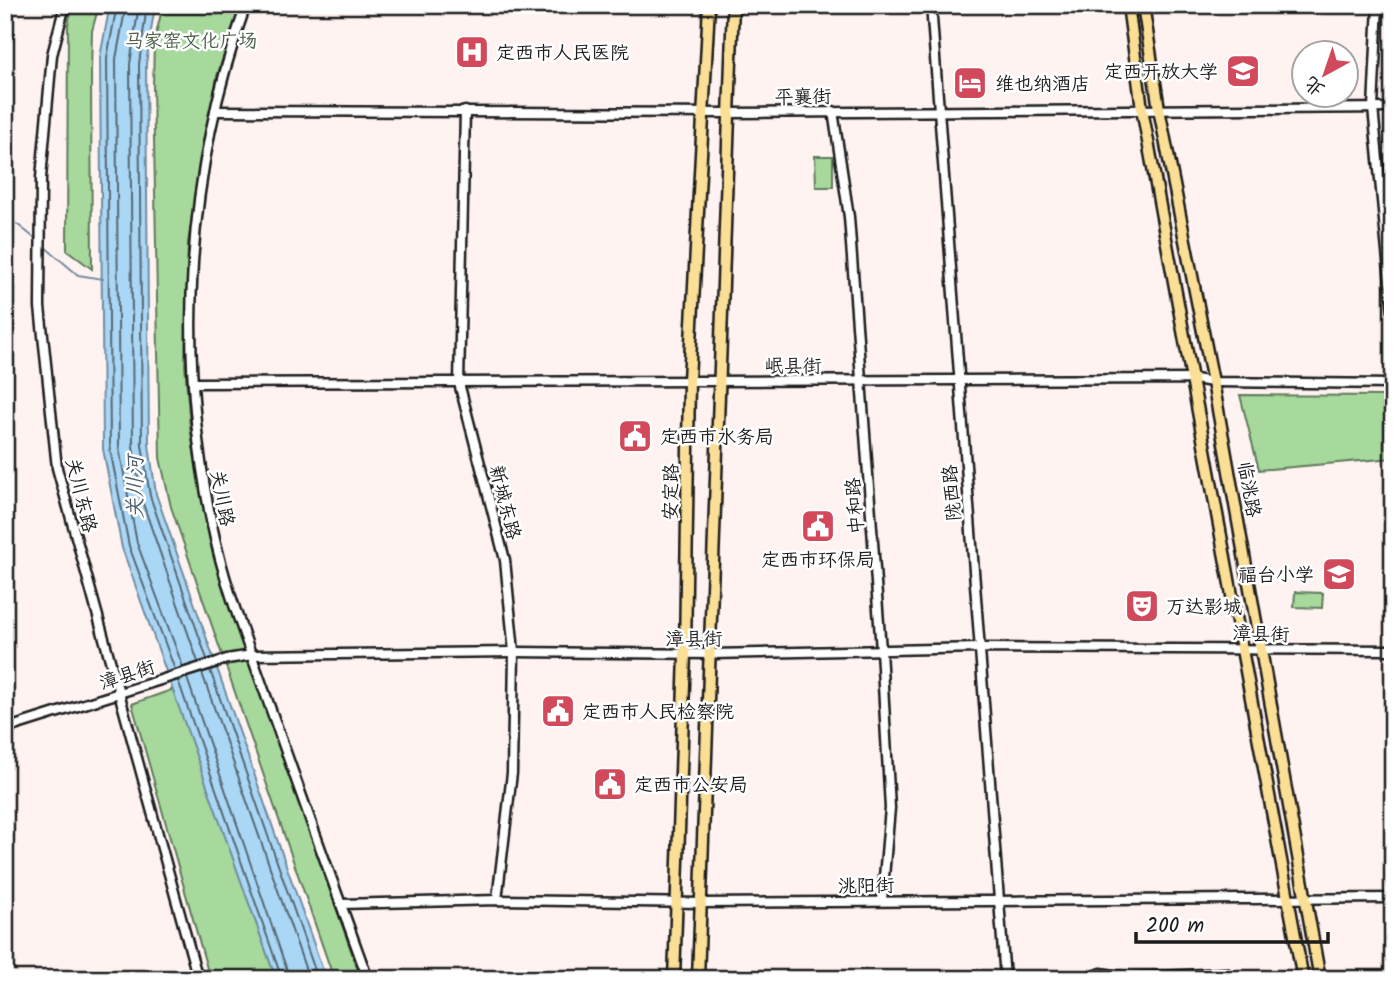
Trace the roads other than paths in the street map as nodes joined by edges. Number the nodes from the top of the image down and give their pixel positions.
1 (65, 5) edge
2 (246, 5) edge
3 (709, 5) edge
4 (733, 5) edge
5 (931, 5) edge
6 (1128, 5) edge
7 (1143, 5) edge
8 (1378, 5) edge
9 (1159, 108) junction
10 (1373, 108) junction
11 (1393, 108) edge
12 (939, 109) junction
13 (1142, 109) junction
14 (215, 111) junction
15 (465, 111) junction
16 (705, 111) junction
17 (832, 111) junction
18 (730, 113) junction
19 (1393, 313) edge
20 (1194, 379) junction
21 (690, 380) junction
22 (958, 380) junction
23 (721, 381) junction
24 (862, 382) junction
25 (1213, 382) junction
26 (193, 383) junction
27 (459, 383) junction
28 (1393, 384) edge
29 (980, 648) junction
30 (1242, 648) junction
31 (881, 650) junction
32 (1261, 650) junction
33 (1393, 650) edge
34 (514, 652) junction
35 (685, 654) junction
36 (712, 654) junction
37 (252, 655) junction
38 (120, 693) junction
39 (5, 729) edge
40 (1393, 898) edge
41 (497, 900) junction
42 (882, 900) junction
43 (1306, 900) junction
44 (1000, 901) junction
45 (1289, 901) junction
46 (677, 902) junction
47 (702, 903) junction
48 (341, 904) junction
49 (1139, 978) edge
50 (198, 979) edge
51 (368, 979) edge
52 (674, 979) edge
53 (698, 979) edge
54 (1005, 979) edge
55 (1090, 979) edge
56 (1236, 979) edge
57 (1303, 979) edge
58 (1320, 979) edge

1 - 38 street, 关川东路
2 - 14 street, 关川路
3 - 16 main road, 安定路
4 - 18 main road
5 - 12 street, 陇西路
6 - 13 main road, 临洮路
7 - 9 main road, 临洮路
8 - 10 street
9 - 10 street, 平襄街
9 - 13 street, 平襄街
9 - 25 main road, 临洮路
10 - 11 street, 平襄街
10 - 19 street
12 - 13 street, 平襄街
12 - 17 street, 平襄街
12 - 22 street, 陇西路
13 - 20 main road, 临洮路
14 - 15 street, 平襄街
14 - 26 street, 关川路
15 - 16 street, 平襄街
15 - 27 street, 新城东路
16 - 18 street, 平襄街
16 - 21 main road, 安定路
17 - 18 street, 平襄街
17 - 24 street, 中和路
18 - 23 main road
20 - 22 street, 岷县街
20 - 25 street, 岷县街
20 - 30 main road, 临洮路
21 - 23 street, 岷县街
21 - 27 street, 岷县街
21 - 35 main road, 安定路
22 - 24 street, 岷县街
22 - 29 street, 陇西路
23 - 24 street, 岷县街
23 - 36 main road
24 - 31 street, 中和路
25 - 28 street, 岷县街
25 - 32 main road, 临洮路
26 - 27 street, 岷县街
26 - 37 street, 关川路
27 - 34 street, 新城东路
29 - 30 street, 漳县街
29 - 31 street, 漳县街
29 - 44 street, 陇西路
30 - 32 street, 漳县街
30 - 45 main road, 临洮路
31 - 36 street, 漳县街
31 - 42 street, 中和路
32 - 33 street, 漳县街
32 - 43 main road, 临洮路
34 - 35 street, 漳县街
34 - 37 street, 漳县街
34 - 41 street, 新城东路
35 - 36 street, 漳县街
35 - 46 main road, 安定路
36 - 47 main road
37 - 38 street, 漳县街
37 - 48 street, 关川路
38 - 39 street, 漳县街
38 - 50 street, 关川东路
40 - 43 street, 洮阳街
41 - 46 street, 洮阳街
41 - 48 street, 洮阳街
42 - 44 street, 洮阳街
42 - 47 street, 洮阳街
43 - 45 street, 洮阳街
43 - 58 main road, 临洮路
44 - 45 street, 洮阳街
44 - 54 street, 陇西路
45 - 57 main road, 临洮路
46 - 47 street, 洮阳街
46 - 52 main road, 安定路
47 - 53 main road
48 - 51 street, 关川路
49 - 55 street
49 - 56 street

